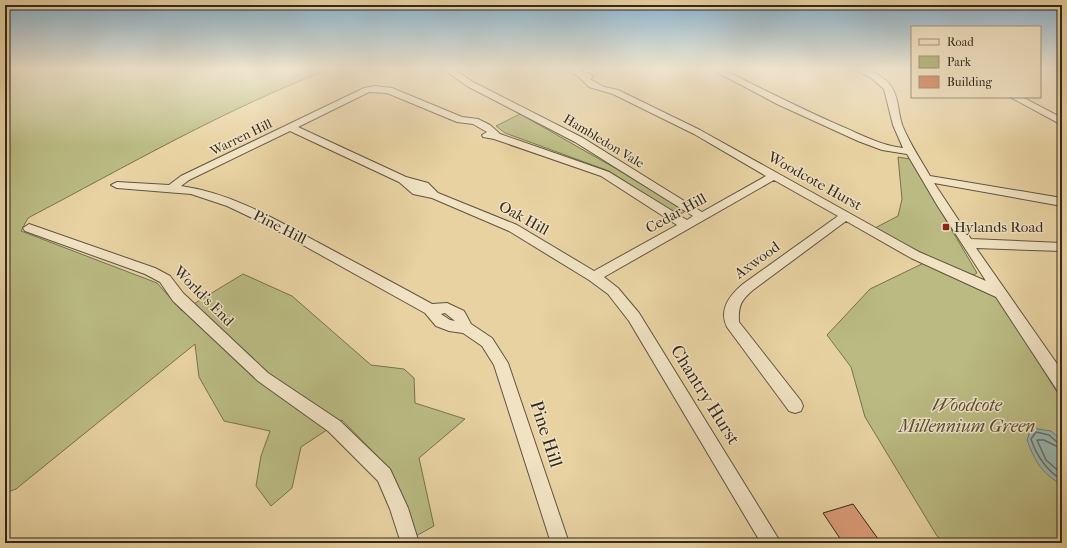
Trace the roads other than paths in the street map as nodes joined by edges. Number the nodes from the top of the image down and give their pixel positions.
1 (357, 95) edge
2 (400, 95) edge
3 (491, 95) edge
4 (620, 95) edge
5 (765, 95) edge
6 (891, 95) edge
7 (1017, 98) edge
8 (1062, 122) edge
9 (290, 127) junction
10 (910, 151) junction
11 (774, 176) junction
12 (926, 179) junction
13 (117, 186) dead end
14 (171, 188) junction
15 (1062, 202) edge
16 (846, 216) junction
17 (702, 217) junction
18 (686, 225) junction
19 (29, 228) dead end
20 (967, 243) junction
21 (1062, 247) edge
22 (594, 277) junction
23 (1002, 294) junction
24 (1062, 385) edge
25 (795, 406) dead end
26 (410, 543) edge
27 (560, 543) edge
28 (772, 543) edge

1 - 9 street, Warren Hill
2 - 18 street, Warren Hill
3 - 17 street, Hambledon Vale
4 - 11 street, Woodcote Hurst
5 - 10 street
6 - 10 street
7 - 8 street
9 - 14 street, Warren Hill
9 - 22 street, Oak Hill
10 - 12 street
11 - 16 street, Woodcote Hurst
11 - 17 street, Cedar Hill
12 - 15 street
12 - 20 street
13 - 14 street, Pine Hill
14 - 27 street, Pine Hill
16 - 23 street, Woodcote Hurst
16 - 25 street, Axwood
17 - 18 street, Cedar Hill
18 - 22 street, Cedar Hill
19 - 26 street, World's End
20 - 21 street
20 - 23 street
22 - 28 street, Chantry Hurst
23 - 24 street

